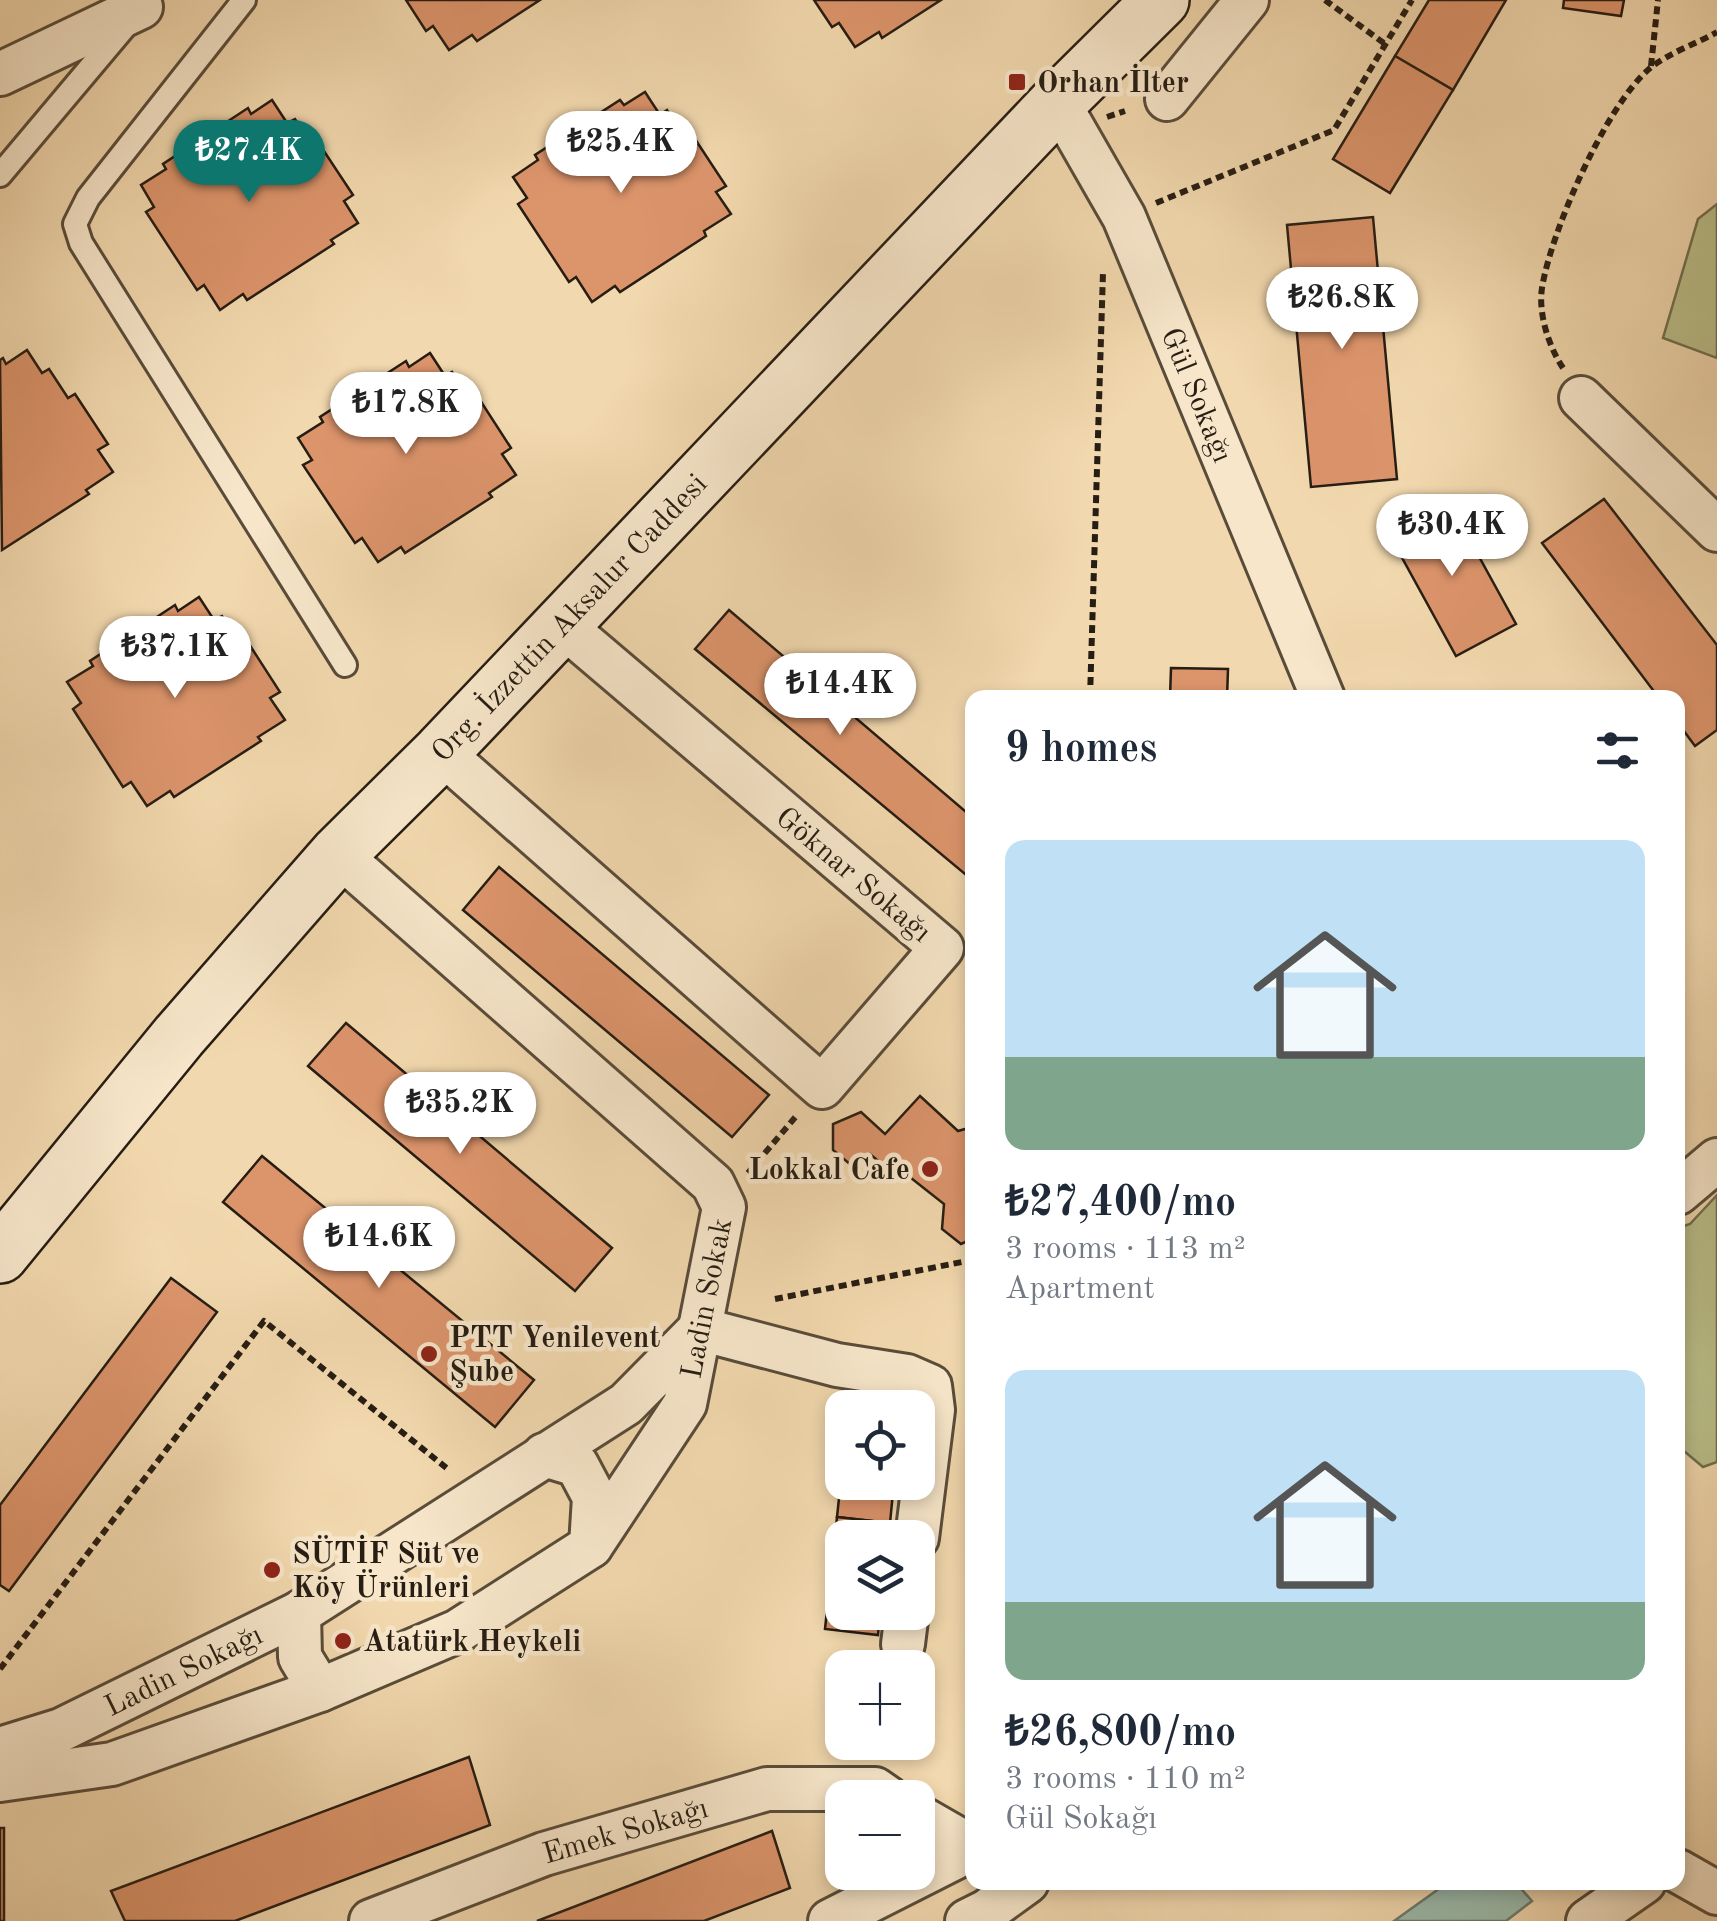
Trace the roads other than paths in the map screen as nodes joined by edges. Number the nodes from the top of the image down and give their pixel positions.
1 (244, 0) edge
2 (1161, 0) edge
3 (1247, 0) edge
4 (142, 2) edge
5 (0, 74) edge
6 (1168, 99) dead end
7 (1058, 102) junction
8 (0, 174) edge
9 (1581, 398) road end
10 (1717, 530) edge
11 (560, 624) junction
12 (346, 665) dead end
13 (1320, 690) edge
14 (441, 752) junction
15 (338, 854) junction
16 (1717, 1160) edge
17 (1685, 1187) edge
18 (0, 1255) edge
19 (700, 1329) junction
20 (544, 1455) junction
21 (919, 1520) edge
22 (591, 1546) junction
23 (299, 1613) junction
24 (320, 1690) junction
25 (0, 1749) edge
26 (0, 1780) edge
27 (825, 1789) edge
28 (935, 1826) edge
29 (965, 1844) edge
30 (965, 1852) edge
31 (1685, 1875) edge
32 (1016, 1890) edge
33 (1633, 1890) edge
34 (1717, 1893) edge
35 (371, 1921) edge
36 (830, 1921) edge
37 (967, 1921) edge
38 (1588, 1921) edge

1 - 12 lane
2 - 7 main road, Org. İzzettin Aksalur Caddesi
3 - 6 street
4 - 5 street
4 - 8 lane
7 - 11 main road, Org. İzzettin Aksalur Caddesi
7 - 13 street, Gül Sokağı
9 - 10 street
11 - 14 main road, Org. İzzettin Aksalur Caddesi
11 - 14 street, Göknar Sokağı
14 - 15 main road, Org. İzzettin Aksalur Caddesi
15 - 18 main road, Org. İzzettin Aksalur Caddesi
15 - 19 street, Ladin Sokak
16 - 17 street
19 - 20 street, Ladin Sokağı
19 - 21 street
19 - 22 street, Ladin Sokak
20 - 22 street
20 - 23 street, Ladin Sokağı
22 - 24 street, Ladin Sokak
23 - 24 street
23 - 25 street, Ladin Sokağı
24 - 26 street, Ladin Sokak
27 - 35 street, Emek Sokağı
28 - 29 street
30 - 36 street
31 - 34 street
32 - 37 street
33 - 38 street

